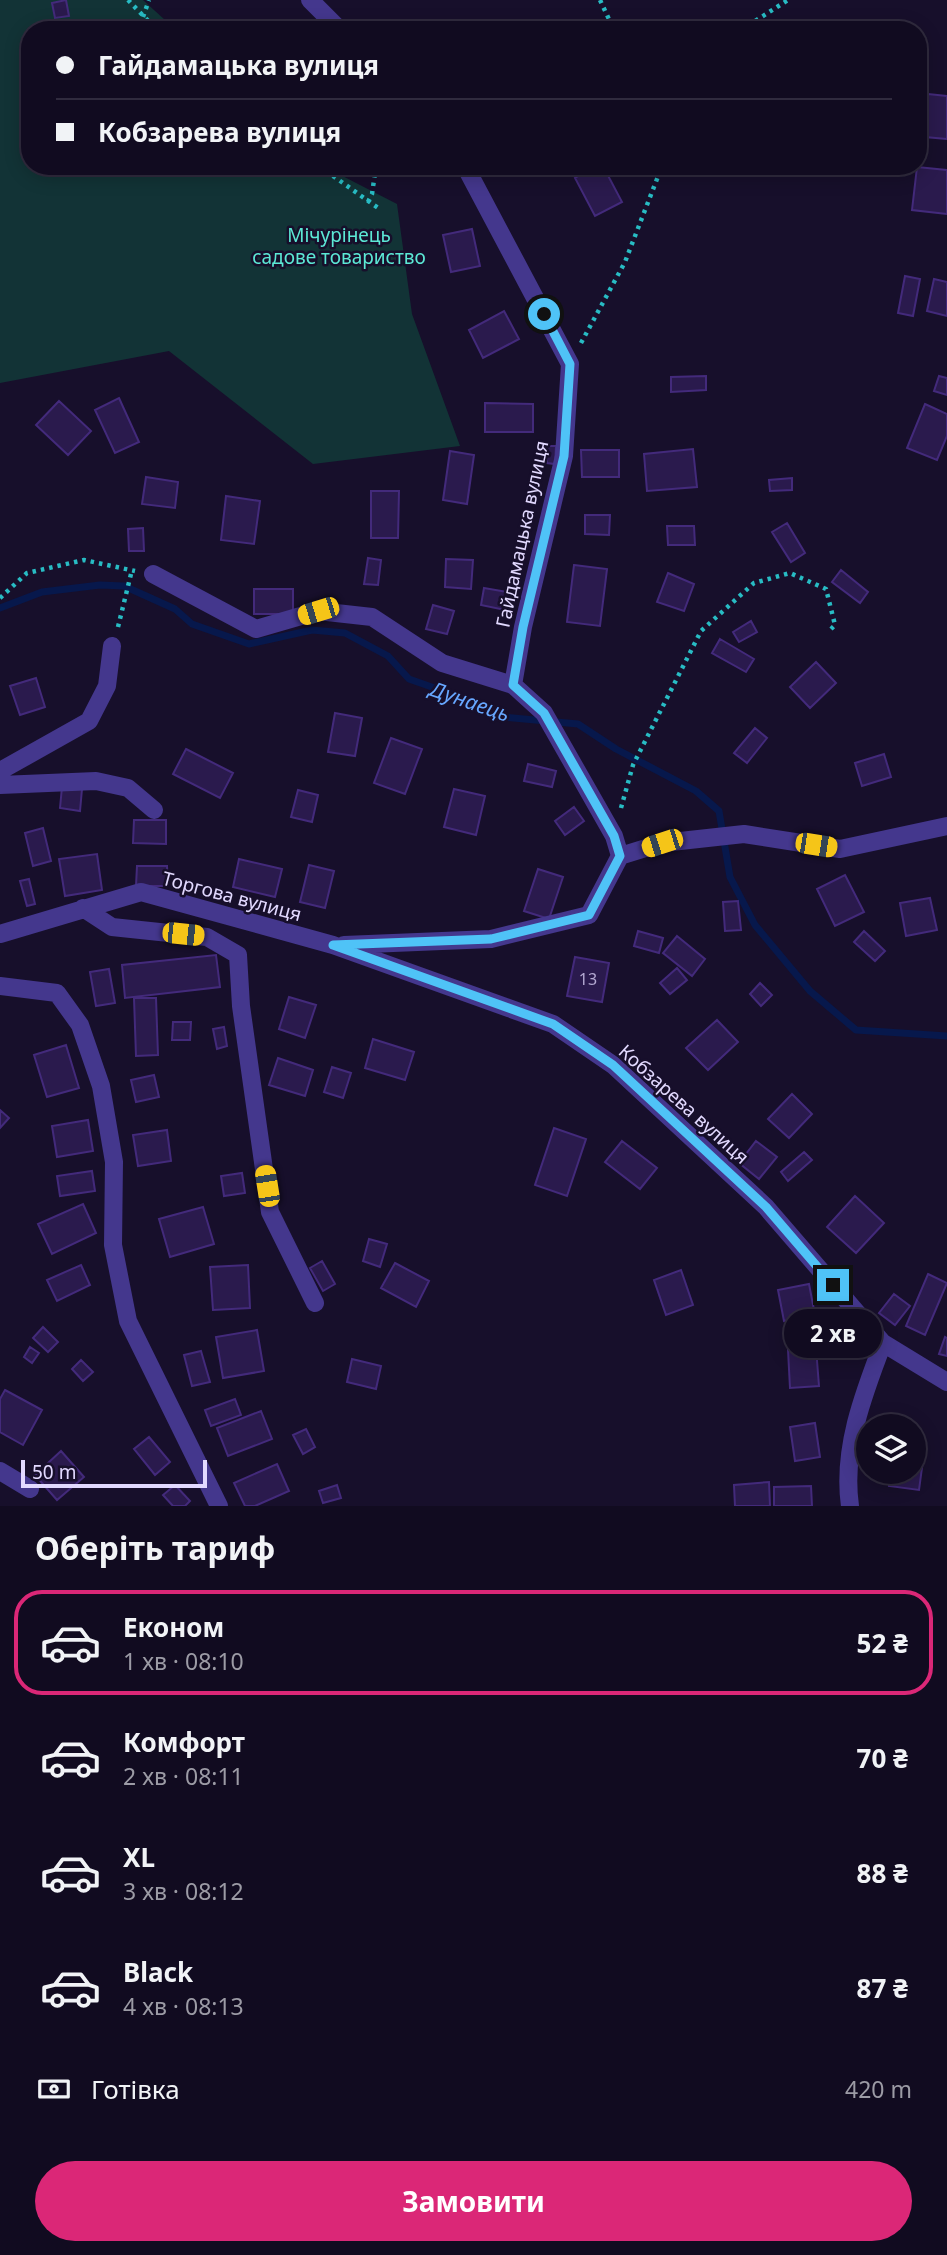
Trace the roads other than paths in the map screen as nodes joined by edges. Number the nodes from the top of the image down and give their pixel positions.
1 (310, 0) edge
2 (332, 21) edge
3 (470, 175) edge
4 (153, 574) road end
5 (112, 646) dead end
6 (513, 685) junction
7 (0, 771) edge
8 (0, 785) edge
9 (154, 810) dead end
10 (947, 826) edge
11 (620, 856) junction
12 (83, 908) junction
13 (0, 934) edge
14 (333, 945) junction
15 (0, 986) edge
16 (315, 1303) dead end
17 (883, 1343) junction
18 (947, 1382) edge
19 (0, 1471) edge
20 (30, 1489) dead end
21 (219, 1506) edge
22 (850, 1506) edge

1 - 2 street
3 - 6 street, Гайдамацька вулиця
4 - 6 street
5 - 7 street
6 - 11 street
8 - 9 street
10 - 11 street
11 - 14 street
12 - 13 street, Торгова вулиця
12 - 14 street, Торгова вулиця
12 - 16 street
14 - 17 street, Кобзарева вулиця
15 - 21 street
17 - 18 street, Кобзарева вулиця
17 - 22 street
19 - 20 street

